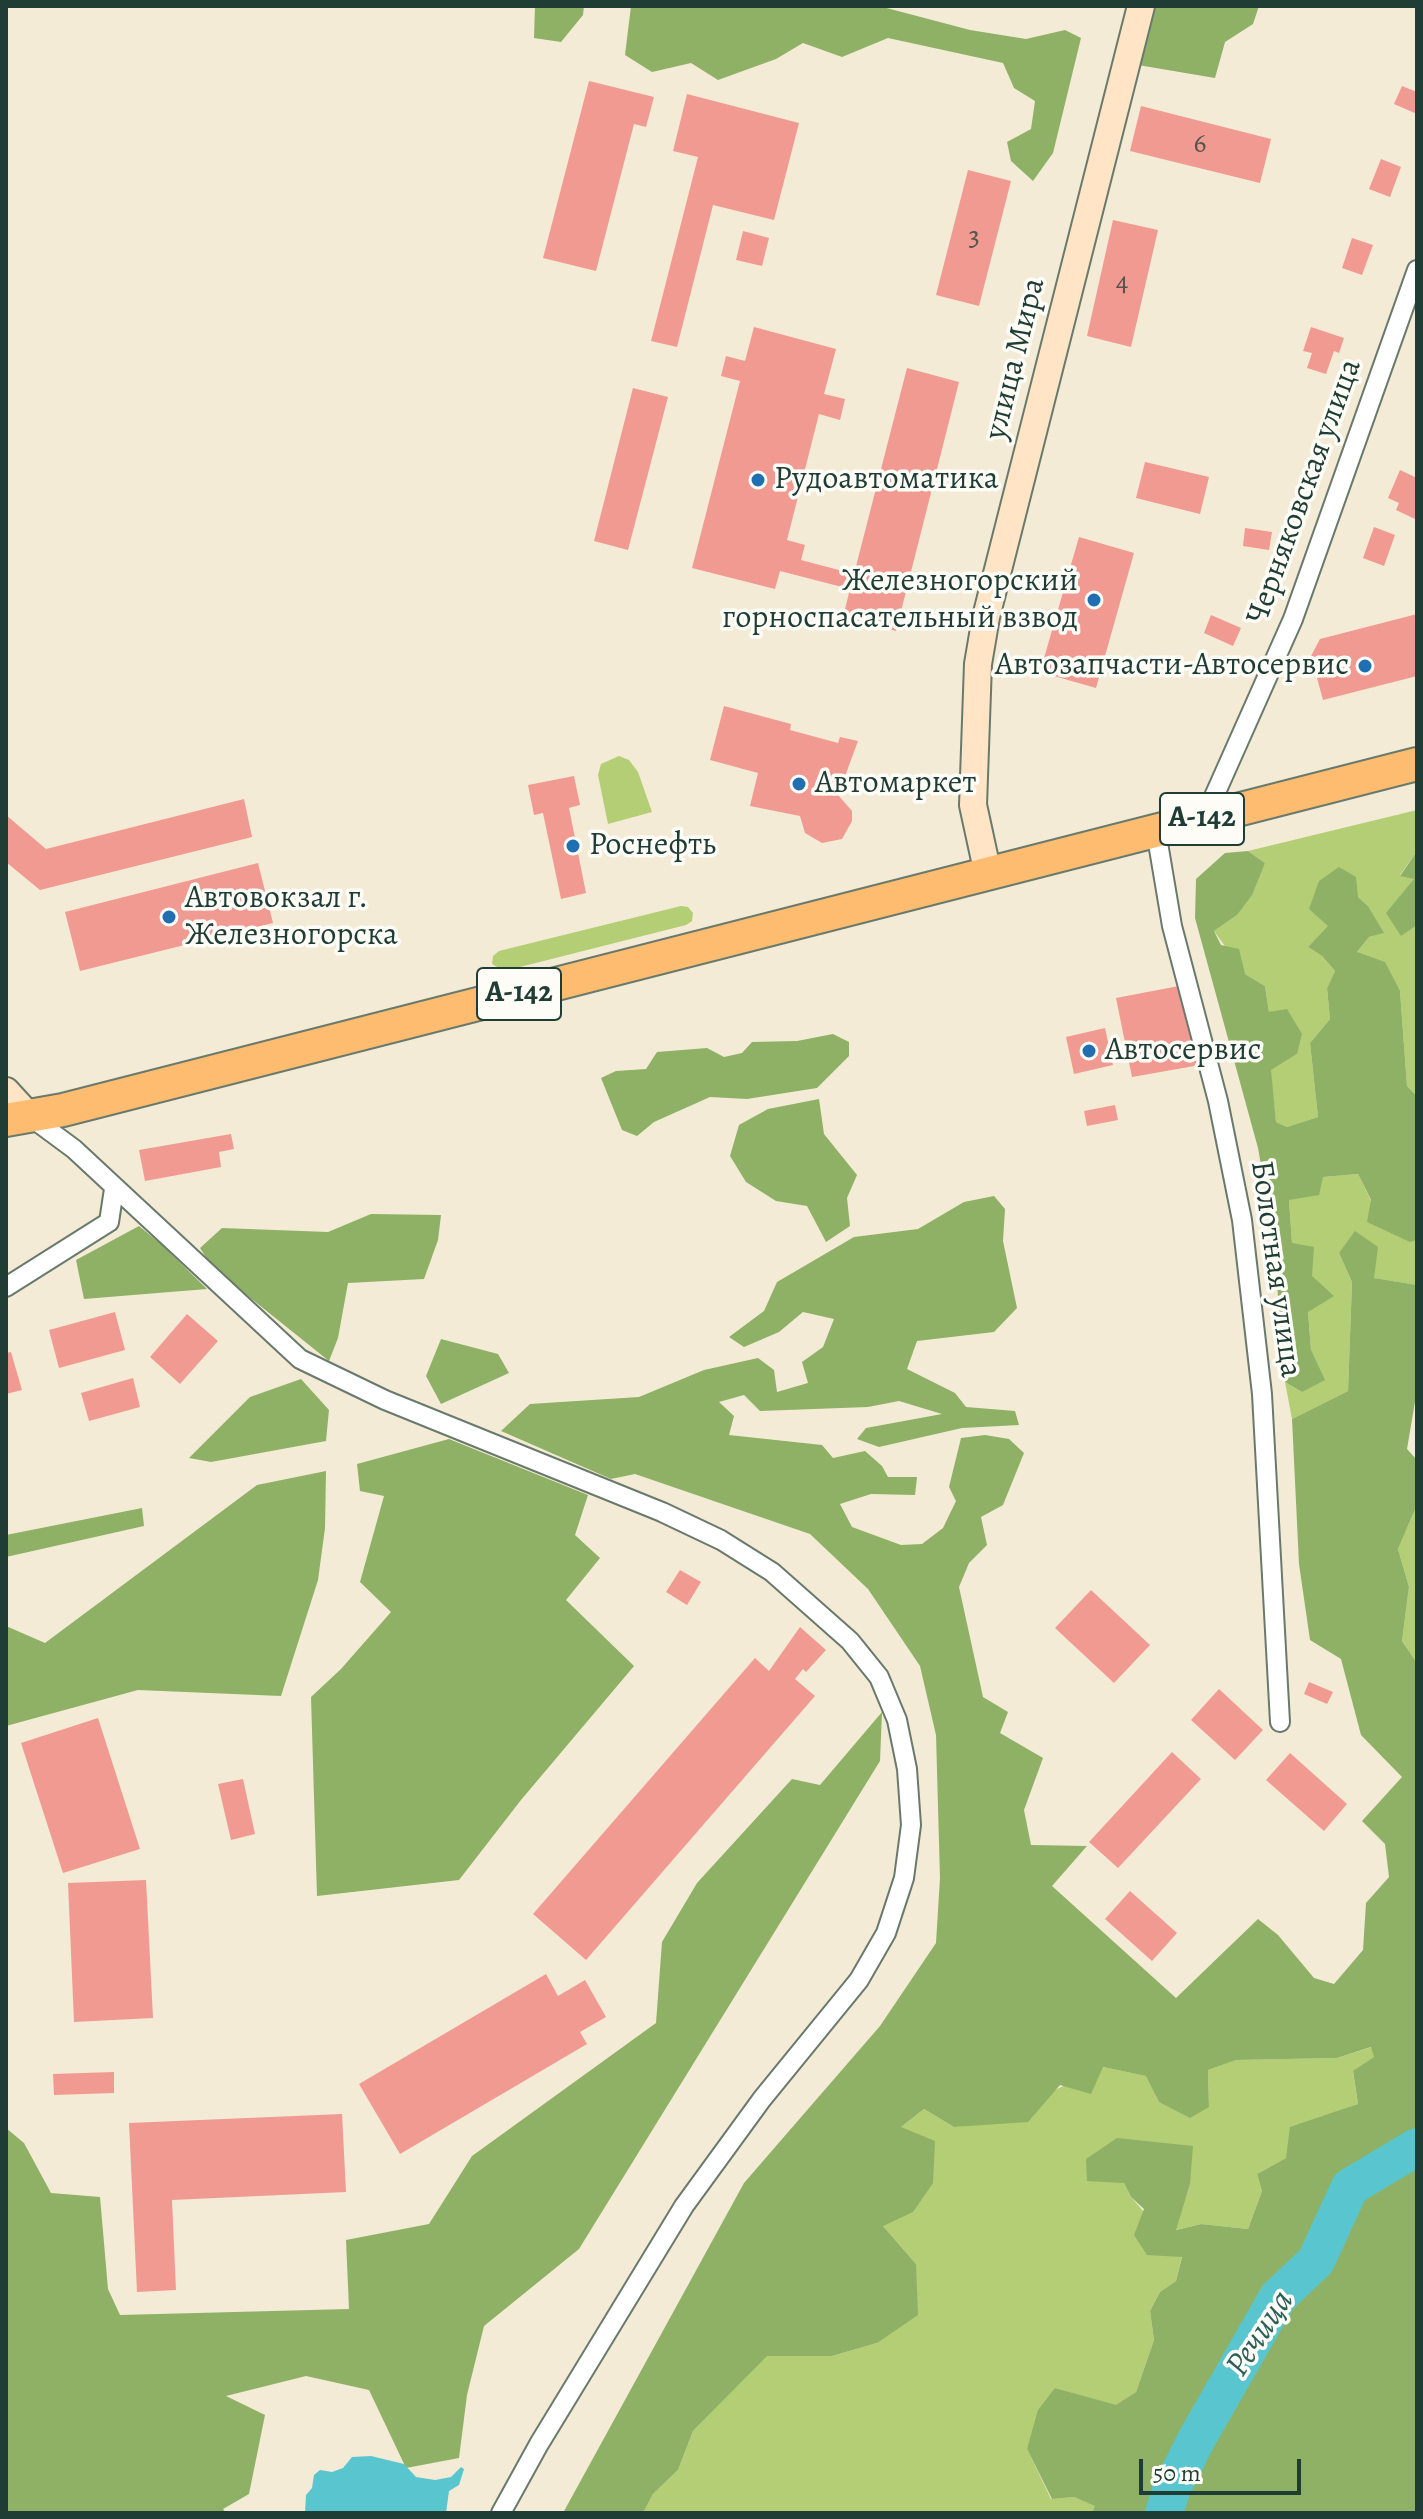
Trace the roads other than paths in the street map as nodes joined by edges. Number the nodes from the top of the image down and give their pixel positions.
1 (1141, 6) edge
2 (1417, 270) edge
3 (1417, 764) edge
4 (1204, 819) junction
5 (1156, 831) junction
6 (988, 874) junction
7 (6, 1091) edge
8 (17, 1118) edge
9 (114, 1189) junction
10 (6, 1287) edge
11 (1280, 1722) dead end
12 (501, 2513) edge

1 - 6 main road, улица Мира
2 - 4 street, Черняковская улица
3 - 4 highway, А-142
4 - 5 highway, А-142
5 - 6 highway, А-142
5 - 11 street, Болотная улица
6 - 8 highway, А-142
7 - 8 main road
8 - 9 street
9 - 10 street
9 - 12 street

